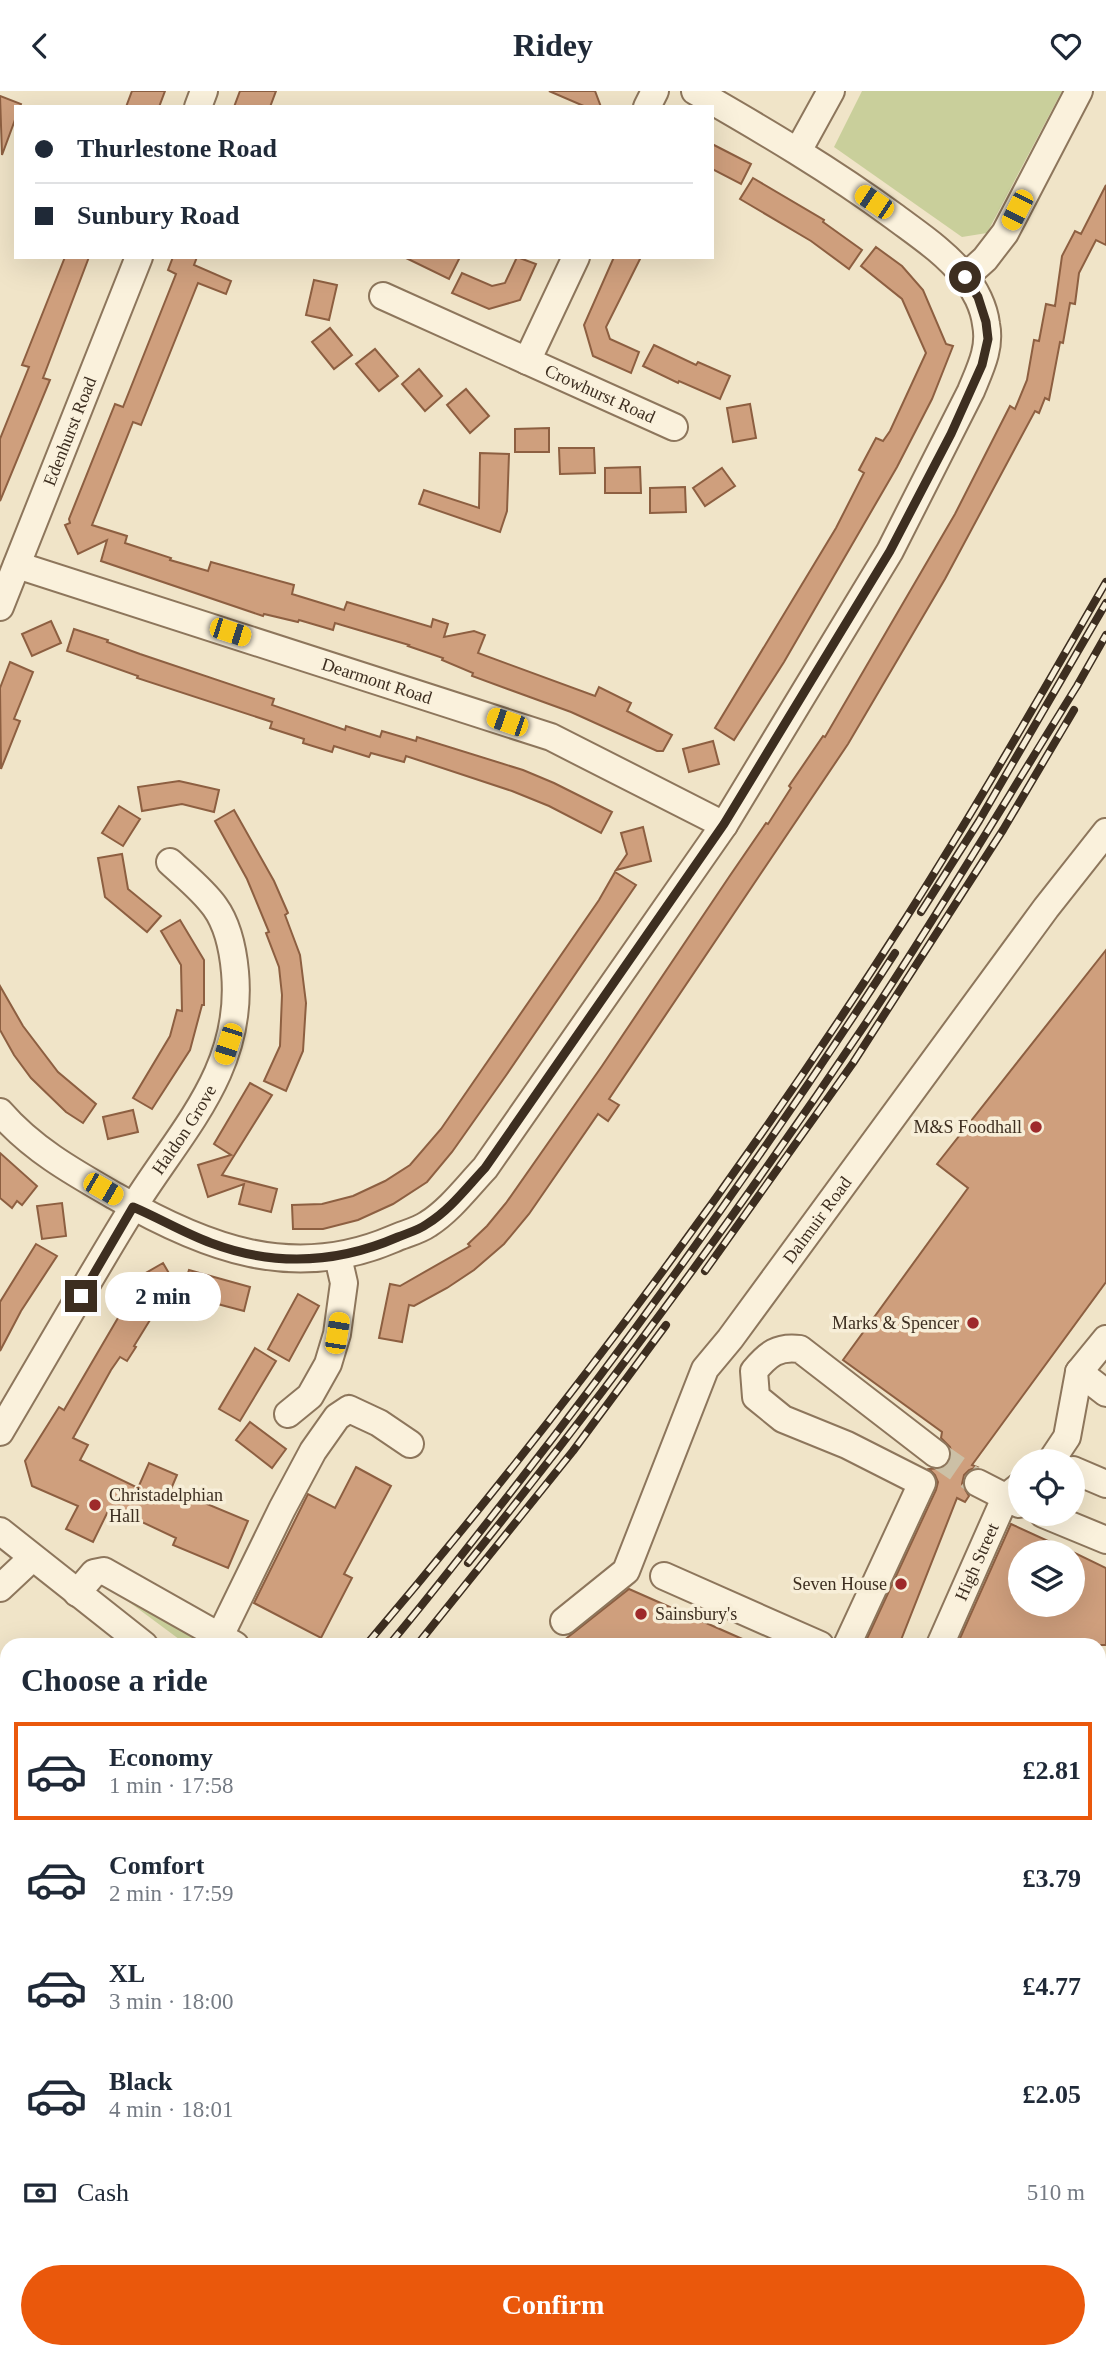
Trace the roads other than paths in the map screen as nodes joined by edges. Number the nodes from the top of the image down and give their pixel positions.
1 (695, 91) edge
2 (831, 91) edge
3 (1079, 91) edge
4 (798, 151) junction
5 (138, 259) edge
6 (575, 259) edge
7 (965, 277) junction
8 (383, 296) dead end
9 (527, 361) junction
10 (674, 427) dead end
11 (17, 565) junction
12 (0, 607) edge
13 (724, 824) junction
14 (1106, 832) edge
15 (170, 862) dead end
16 (0, 1111) edge
17 (133, 1207) junction
18 (338, 1257) junction
19 (1106, 1339) edge
20 (1079, 1371) junction
21 (1106, 1394) edge
22 (288, 1414) dead end
23 (0, 1432) edge
24 (410, 1444) dead end
25 (1058, 1449) edge
26 (936, 1454) tunnel mouth
27 (1085, 1475) edge
28 (978, 1483) tunnel mouth
29 (1106, 1484) edge
30 (1008, 1494) edge
31 (1008, 1510) edge
32 (1072, 1526) edge
33 (0, 1531) edge
34 (1106, 1540) edge
35 (32, 1557) junction
36 (664, 1576) dead end
37 (0, 1588) edge
38 (77, 1593) junction
39 (564, 1621) dead end
40 (135, 1638) edge
41 (223, 1638) edge
42 (229, 1638) edge
43 (804, 1638) edge
44 (850, 1638) edge
45 (944, 1638) edge

1 - 4 street
2 - 4 street
3 - 7 street
4 - 7 street
5 - 11 street, Edenhurst Road
6 - 9 street, Crowhurst Road
7 - 13 street
8 - 9 street, Crowhurst Road
9 - 10 street, Crowhurst Road
11 - 12 street, Edenhurst Road
11 - 13 street, Dearmont Road
13 - 18 street
14 - 39 street, Dalmuir Road
15 - 17 street, Haldon Grove
16 - 17 street
17 - 18 street
17 - 23 street, Haldon Grove
18 - 22 street
19 - 20 street
20 - 21 street
20 - 25 street
24 - 42 street
26 - 44 street
27 - 29 street
28 - 30 street
31 - 45 street, High Street
32 - 34 street
33 - 35 street
35 - 37 street
35 - 38 street
36 - 43 street
38 - 40 street
38 - 41 street

